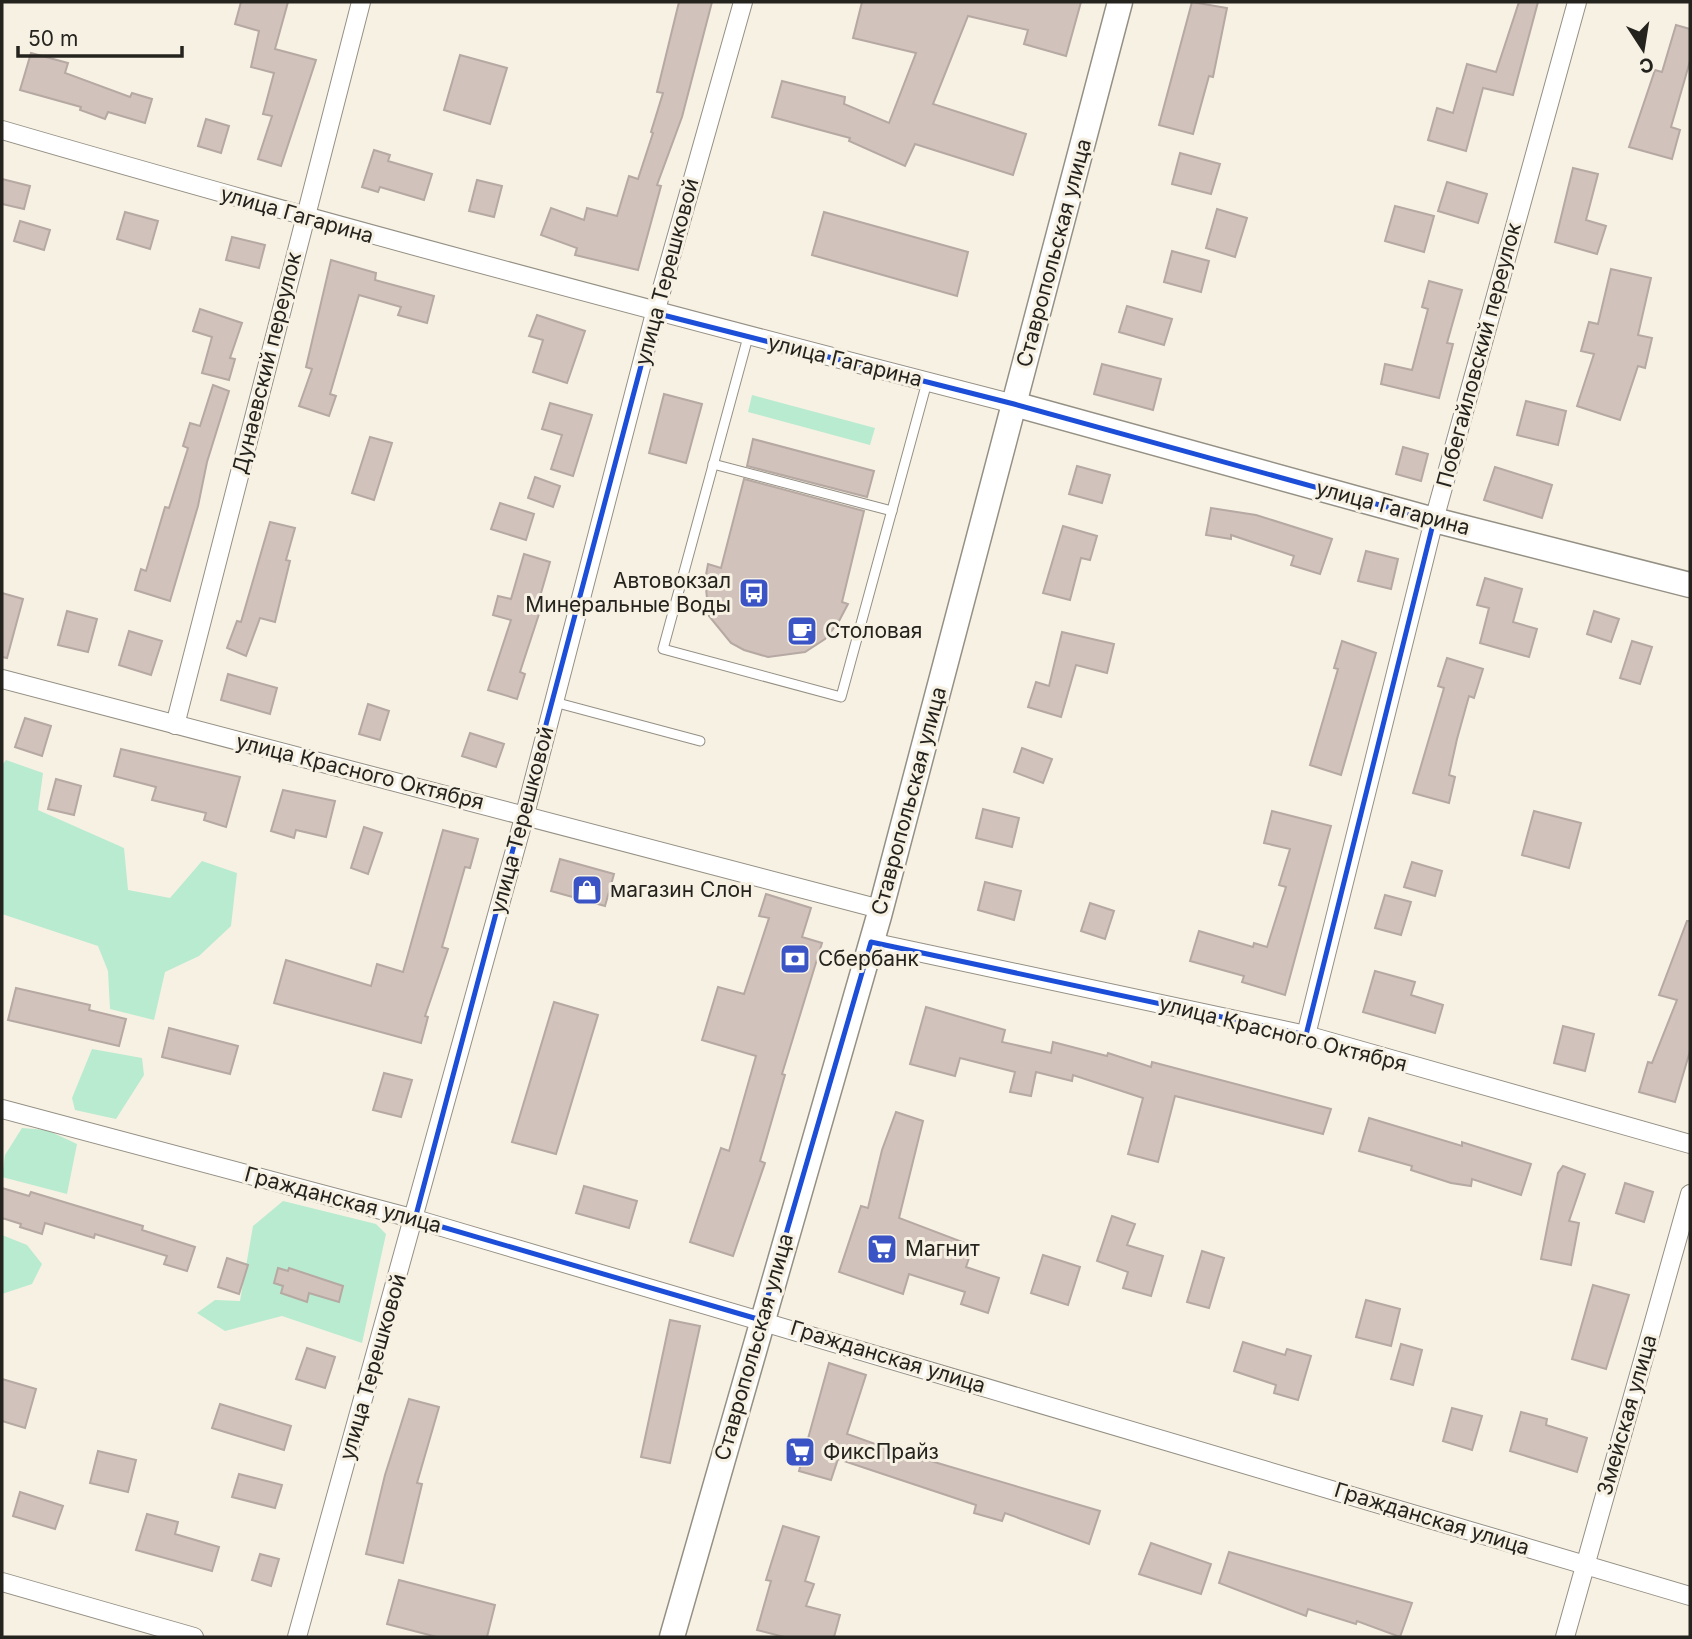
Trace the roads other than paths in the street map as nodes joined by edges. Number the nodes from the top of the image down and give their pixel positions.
1 (361, 2) edge
2 (743, 2) edge
3 (1121, 2) edge
4 (1577, 2) edge
5 (2, 130) edge
6 (304, 218) junction
7 (655, 313) junction
8 (748, 337) junction
9 (927, 382) junction
10 (1014, 404) junction
11 (713, 464) junction
12 (892, 511) junction
13 (1434, 520) junction
14 (1690, 585) edge
15 (2, 679) edge
16 (554, 702) junction
17 (175, 726) junction
18 (700, 741) dead end
19 (525, 814) junction
20 (880, 909) junction
21 (871, 943) junction
22 (1306, 1035) junction
23 (2, 1109) edge
24 (1690, 1144) edge
25 (1690, 1194) edge
26 (415, 1219) junction
27 (761, 1320) junction
28 (1584, 1565) junction
29 (2, 1583) edge
30 (1690, 1596) edge
31 (194, 1637) edge
32 (297, 1637) edge
33 (673, 1637) edge
34 (1565, 1637) edge

1 - 6 street, Дунаевский переулок
2 - 7 street, улица Терешковой
3 - 10 street, Ставропольская улица
4 - 13 street, Побегайловский переулок
5 - 6 street, улица Гагарина
6 - 7 street, улица Гагарина
6 - 17 street, Дунаевский переулок
7 - 8 street, улица Гагарина
7 - 16 street, улица Терешковой
8 - 9 street, улица Гагарина
8 - 11 lane
9 - 10 street, улица Гагарина
9 - 12 lane
10 - 13 street, улица Гагарина
10 - 20 street, Ставропольская улица
11 - 12 lane
11 - 12 lane
13 - 14 street, улица Гагарина
13 - 22 street, Побегайловский переулок
15 - 17 street, улица Красного Октября
16 - 18 lane
16 - 19 street, улица Терешковой
17 - 19 street, улица Красного Октября
19 - 20 street, улица Красного Октября
19 - 26 street, улица Терешковой
20 - 21 street, Ставропольская улица
21 - 22 street, улица Красного Октября
21 - 27 street, Ставропольская улица
22 - 24 street, улица Красного Октября
23 - 26 street, Гражданская улица
25 - 28 street, Змейская улица
26 - 27 street, Гражданская улица
26 - 32 street, улица Терешковой
27 - 28 street, Гражданская улица
27 - 33 street, Ставропольская улица
28 - 30 street, Гражданская улица
28 - 34 street, Змейская улица
29 - 31 street

